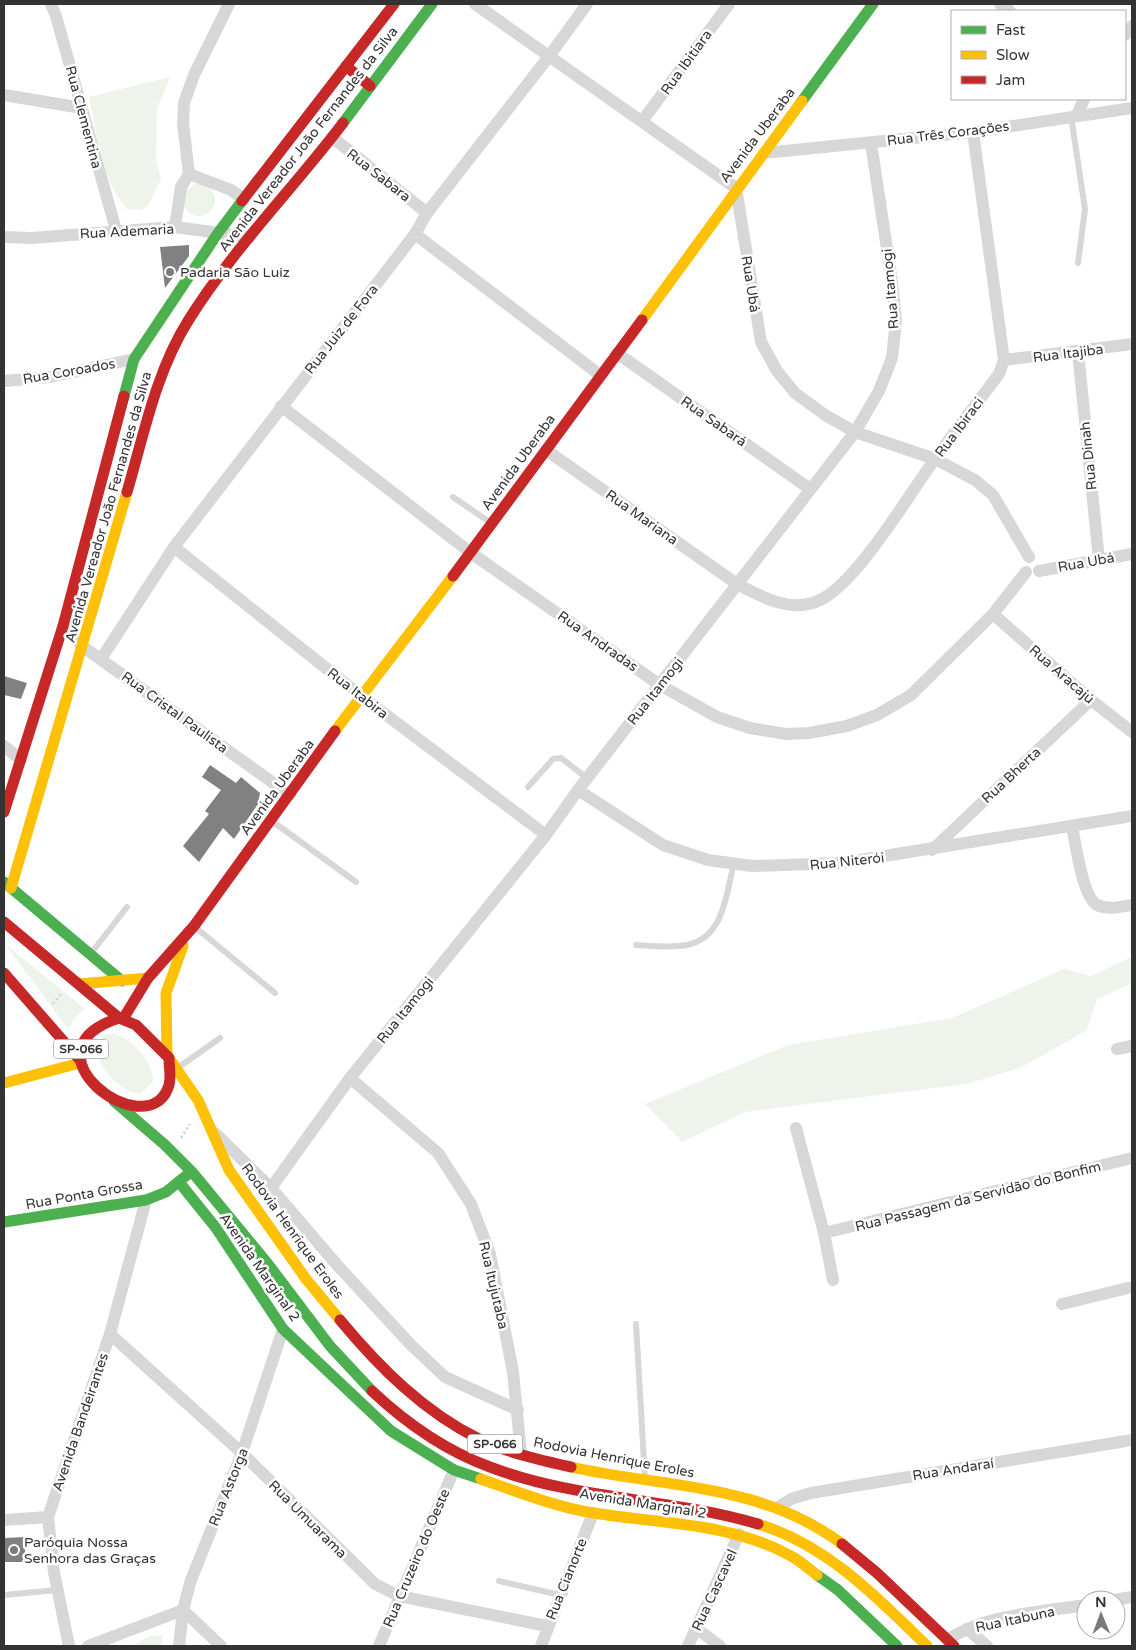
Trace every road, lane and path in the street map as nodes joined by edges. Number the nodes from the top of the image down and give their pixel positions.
1 (51, 4) edge
2 (229, 4) edge
3 (394, 4) edge
4 (432, 4) edge
5 (476, 4) edge
6 (587, 4) edge
7 (729, 4) edge
8 (873, 4) edge
9 (550, 55) junction
10 (346, 66) junction
11 (370, 86) junction
12 (4, 95) edge
13 (1083, 100) edge
14 (82, 108) junction
15 (1132, 108) edge
16 (1074, 115) junction
17 (643, 120) junction
18 (973, 132) junction
19 (332, 137) junction
20 (871, 143) junction
21 (764, 153) junction
22 (189, 174) junction
23 (736, 188) junction
24 (244, 199) junction
25 (427, 213) junction
26 (174, 227) junction
27 (116, 230) junction
28 (218, 233) junction
29 (415, 234) junction
30 (4, 237) edge
31 (250, 237) junction
32 (1078, 263) dead end
33 (1132, 344) edge
34 (1078, 352) junction
35 (617, 353) junction
36 (134, 359) junction
37 (1004, 360) junction
38 (600, 375) junction
39 (4, 381) edge
40 (281, 406) junction
41 (855, 432) junction
42 (546, 450) junction
43 (935, 459) junction
44 (810, 489) junction
45 (453, 497) dead end
46 (492, 524) junction
47 (174, 547) junction
48 (470, 553) junction
49 (1132, 554) edge
50 (1098, 560) junction
51 (1033, 571) junction
52 (737, 584) junction
53 (993, 614) junction
54 (63, 626) junction
55 (82, 646) junction
56 (101, 659) junction
57 (660, 685) junction
58 (361, 696) junction
59 (1091, 700) junction
60 (1132, 732) edge
61 (4, 746) edge
62 (21, 760) junction
63 (587, 778) junction
64 (528, 787) dead end
65 (578, 790) junction
66 (290, 795) junction
67 (4, 812) edge
68 (1132, 816) edge
69 (271, 820) junction
70 (1072, 827) junction
71 (546, 835) junction
72 (932, 850) junction
73 (734, 863) junction
74 (356, 882) dead end
75 (7, 885) edge
76 (1132, 906) edge
77 (127, 907) dead end
78 (4, 922) edge
79 (194, 926) junction
80 (186, 936) junction
81 (636, 946) dead end
82 (89, 955) junction
83 (4, 973) edge
84 (148, 978) junction
85 (122, 981) junction
86 (76, 982) junction
87 (275, 993) dead end
88 (44, 1018) junction
89 (121, 1019) junction
90 (220, 1038) dead end
91 (1132, 1046) edge
92 (1117, 1048) dead end
93 (168, 1056) junction
94 (79, 1061) junction
95 (178, 1068) junction
96 (350, 1078) junction
97 (4, 1084) edge
98 (114, 1101) junction
99 (201, 1107) junction
100 (796, 1128) dead end
101 (212, 1130) junction
102 (172, 1152) junction
103 (1132, 1158) edge
104 (191, 1171) junction
105 (179, 1182) junction
106 (271, 1188) junction
107 (146, 1200) junction
108 (4, 1222) edge
109 (824, 1233) junction
110 (833, 1280) dead end
111 (1132, 1287) edge
112 (1062, 1304) dead end
113 (636, 1324) dead end
114 (283, 1329) junction
115 (110, 1334) junction
116 (518, 1410) junction
117 (1132, 1440) edge
118 (242, 1453) junction
119 (521, 1453) junction
120 (454, 1470) junction
121 (645, 1480) junction
122 (777, 1508) junction
123 (593, 1513) junction
124 (48, 1517) junction
125 (4, 1520) edge
126 (739, 1534) junction
127 (499, 1581) dead end
128 (57, 1590) junction
129 (4, 1595) edge
130 (560, 1595) junction
131 (399, 1596) junction
132 (1076, 1607) edge
133 (183, 1610) junction
134 (548, 1626) junction
135 (696, 1628) junction
136 (967, 1629) junction
137 (951, 1643) edge
138 (69, 1646) edge
139 (88, 1646) edge
140 (179, 1646) edge
141 (221, 1646) edge
142 (379, 1646) edge
143 (540, 1646) edge
144 (688, 1646) edge
145 (720, 1646) edge
146 (898, 1646) edge
147 (927, 1646) edge
148 (987, 1646) edge

1 - 14 street, Rua Clementina
2 - 22 street
3 - 10 main road, Avenida Vereador João Fernandes da Silva
4 - 11 main road, Avenida Vereador João Fernandes da Silva
5 - 9 street
6 - 9 street, Rua Juiz de Fora
7 - 17 street, Rua Ibitiara
8 - 21 main road, Avenida Uberaba
9 - 17 street
9 - 25 street, Rua Juiz de Fora
10 - 11 main road
10 - 24 main road, Avenida Vereador João Fernandes da Silva
11 - 19 main road, Avenida Vereador João Fernandes da Silva
12 - 14 street
13 - 16 street
14 - 27 street, Rua Clementina
15 - 16 street, Rua Três Corações
16 - 18 street, Rua Três Corações
16 - 32 lane
17 - 23 street
18 - 20 street, Rua Três Corações
18 - 37 street
19 - 25 street, Rua Sabara
19 - 31 main road, Avenida Vereador João Fernandes da Silva
20 - 21 street, Rua Três Corações
20 - 41 street, Rua Itamogi
21 - 23 main road, Avenida Uberaba
22 - 24 street
22 - 26 street
23 - 35 main road, Avenida Uberaba
23 - 41 street, Rua Ubá
24 - 28 main road, Avenida Vereador João Fernandes da Silva
25 - 29 street, Rua Juiz de Fora
26 - 27 street, Rua Ademaria
26 - 28 street, Rua Ademaria
27 - 30 street, Rua Ademaria
28 - 31 street, Rua Ademaria
28 - 36 main road, Avenida Vereador João Fernandes da Silva
29 - 38 street
29 - 40 street, Rua Juiz de Fora
31 - 55 main road, Avenida Vereador João Fernandes da Silva
33 - 34 street, Rua Itajiba
34 - 37 street, Rua Itajiba
34 - 50 street, Rua Dinah
35 - 38 main road, Avenida Uberaba
35 - 44 street, Rua Sabará
36 - 39 street, Rua Coroados
36 - 54 main road, Avenida Vereador João Fernandes da Silva
37 - 43 street, Rua Ibiraci
38 - 42 main road, Avenida Uberaba
40 - 47 street, Rua Juiz de Fora
40 - 48 street, Rua Andradas
41 - 43 street, Rua Ubá
41 - 44 street, Rua Itamogi
42 - 46 main road, Avenida Uberaba
42 - 52 street, Rua Mariana
43 - 51 street, Rua Ubá
43 - 52 street, Rua Ibiraci
44 - 52 street, Rua Itamogi
45 - 46 lane
46 - 48 main road, Avenida Uberaba
47 - 56 street, Rua Juiz de Fora
47 - 58 street, Rua Itabira
48 - 57 street, Rua Andradas
48 - 58 main road, Avenida Uberaba
49 - 50 street, Rua Ubá
50 - 51 street, Rua Ubá
51 - 53 street, Rua Andradas
52 - 57 street, Rua Itamogi
53 - 57 street, Rua Andradas
53 - 59 street, Rua Aracajú
54 - 55 street, Rua Cristal Paulista
54 - 62 main road, Avenida Vereador João Fernandes da Silva
55 - 56 street, Rua Cristal Paulista
55 - 75 main road, Avenida Vereador João Fernandes da Silva
56 - 66 street, Rua Cristal Paulista
57 - 63 street, Rua Itamogi
58 - 66 main road, Avenida Uberaba
58 - 71 street, Rua Itabira
59 - 60 street, Rua Aracajú
59 - 72 street, Rua Bherta
61 - 62 street
62 - 67 main road, Avenida Vereador João Fernandes da Silva
63 - 64 lane
63 - 65 street, Rua Itamogi
65 - 71 street, Rua Itamogi
65 - 73 street, Rua Niterói
66 - 69 main road, Avenida Uberaba
68 - 70 street, Rua Niterói
69 - 74 lane
69 - 79 main road, Avenida Uberaba
70 - 72 street, Rua Niterói
70 - 76 street
71 - 96 street, Rua Itamogi
72 - 73 street, Rua Niterói
73 - 81 lane
75 - 82 main road
77 - 82 lane
78 - 86 main road, SP-066
79 - 80 main road, Avenida Uberaba
79 - 87 lane
80 - 84 main road, Avenida Uberaba
80 - 93 main road, Avenida Uberaba
82 - 85 main road
83 - 88 main road, SP-066
84 - 85 main road
84 - 89 main road, Avenida Uberaba
85 - 86 main road
86 - 88 path
86 - 89 main road, SP-066
88 - 94 main road, SP-066
89 - 93 main road, SP-066
89 - 94 main road, SP-066
90 - 95 lane
91 - 92 street
93 - 95 main road, Rodovia Henrique Eroles / SP-066
93 - 98 main road
94 - 97 main road
94 - 98 main road, SP-066
95 - 99 main road, Rodovia Henrique Eroles / SP-066
96 - 106 street, Rua Itamogi
96 - 116 street, Rua Itujutaba
98 - 102 main road, SP-066
99 - 101 main road, Rodovia Henrique Eroles / SP-066
99 - 102 path
100 - 109 street
101 - 106 street
101 - 119 main road, Rodovia Henrique Eroles / SP-066
102 - 104 main road, SP-066
103 - 109 street, Rua Passagem da Servidão do Bonfim
104 - 105 main road, Rua Ponta Grossa
104 - 147 main road, SP-066
105 - 107 main road, Rua Ponta Grossa
105 - 114 main road, Avenida Marginal 2
106 - 116 street
107 - 108 main road, Rua Ponta Grossa
107 - 115 street, Avenida Bandeirantes
109 - 110 street
111 - 112 street
113 - 121 lane
114 - 118 street, Rua Astorga
114 - 120 main road, Avenida Marginal 2
115 - 118 street, Rua Umuarama
115 - 124 street, Avenida Bandeirantes
116 - 119 street, Rua Itujutaba
117 - 122 street, Rua Andaraí
118 - 131 street, Rua Umuarama
118 - 133 street, Rua Astorga
119 - 121 main road, Rodovia Henrique Eroles / SP-066
120 - 123 main road, Avenida Marginal 2
120 - 131 street, Rua Cruzeiro do Oeste
121 - 122 main road, Rodovia Henrique Eroles / SP-066
122 - 137 main road, Rodovia Henrique Eroles / SP-066
123 - 126 main road, Avenida Marginal 2
123 - 130 street, Rua Cianorte
124 - 125 street
124 - 128 street, Avenida Bandeirantes
126 - 135 street, Rua Cascavel
126 - 146 main road, Avenida Marginal 2
127 - 130 lane
128 - 129 lane
128 - 138 street, Avenida Bandeirantes
130 - 134 street, Rua Cianorte
131 - 134 street, Rua Umuarama
131 - 142 street, Rua Cruzeiro do Oeste
132 - 136 street, Rua Itabuna
133 - 139 street
133 - 140 street, Rua Astorga
133 - 141 street
134 - 143 street, Rua Cianorte
135 - 144 street, Rua Cascavel
135 - 145 street
136 - 137 street, Rua Itabuna
136 - 148 street

